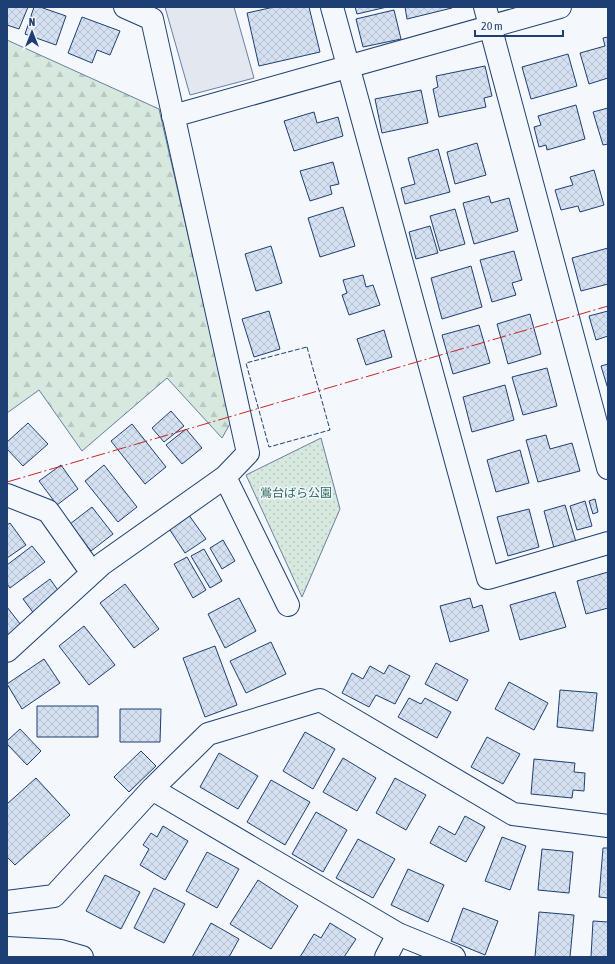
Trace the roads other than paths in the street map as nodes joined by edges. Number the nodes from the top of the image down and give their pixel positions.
1 (125, 7) edge
2 (332, 7) edge
3 (560, 7) edge
4 (488, 17) edge
5 (347, 67) junction
6 (173, 116) junction
7 (608, 468) edge
8 (225, 477) junction
9 (7, 495) edge
10 (608, 543) edge
11 (92, 573) junction
12 (288, 605) dead end
13 (7, 651) edge
14 (152, 789) junction
15 (608, 826) edge
16 (7, 902) edge
17 (398, 934) junction
18 (7, 948) edge
19 (82, 957) edge
20 (386, 957) edge
21 (454, 957) edge

1 - 6 street
2 - 5 street
3 - 4 street
4 - 5 street
4 - 7 street
5 - 6 street
5 - 10 street
6 - 8 street
8 - 11 street
8 - 12 street
9 - 11 street
11 - 13 street
14 - 15 street
14 - 16 street
14 - 17 street
17 - 20 street
17 - 21 street
18 - 19 street

